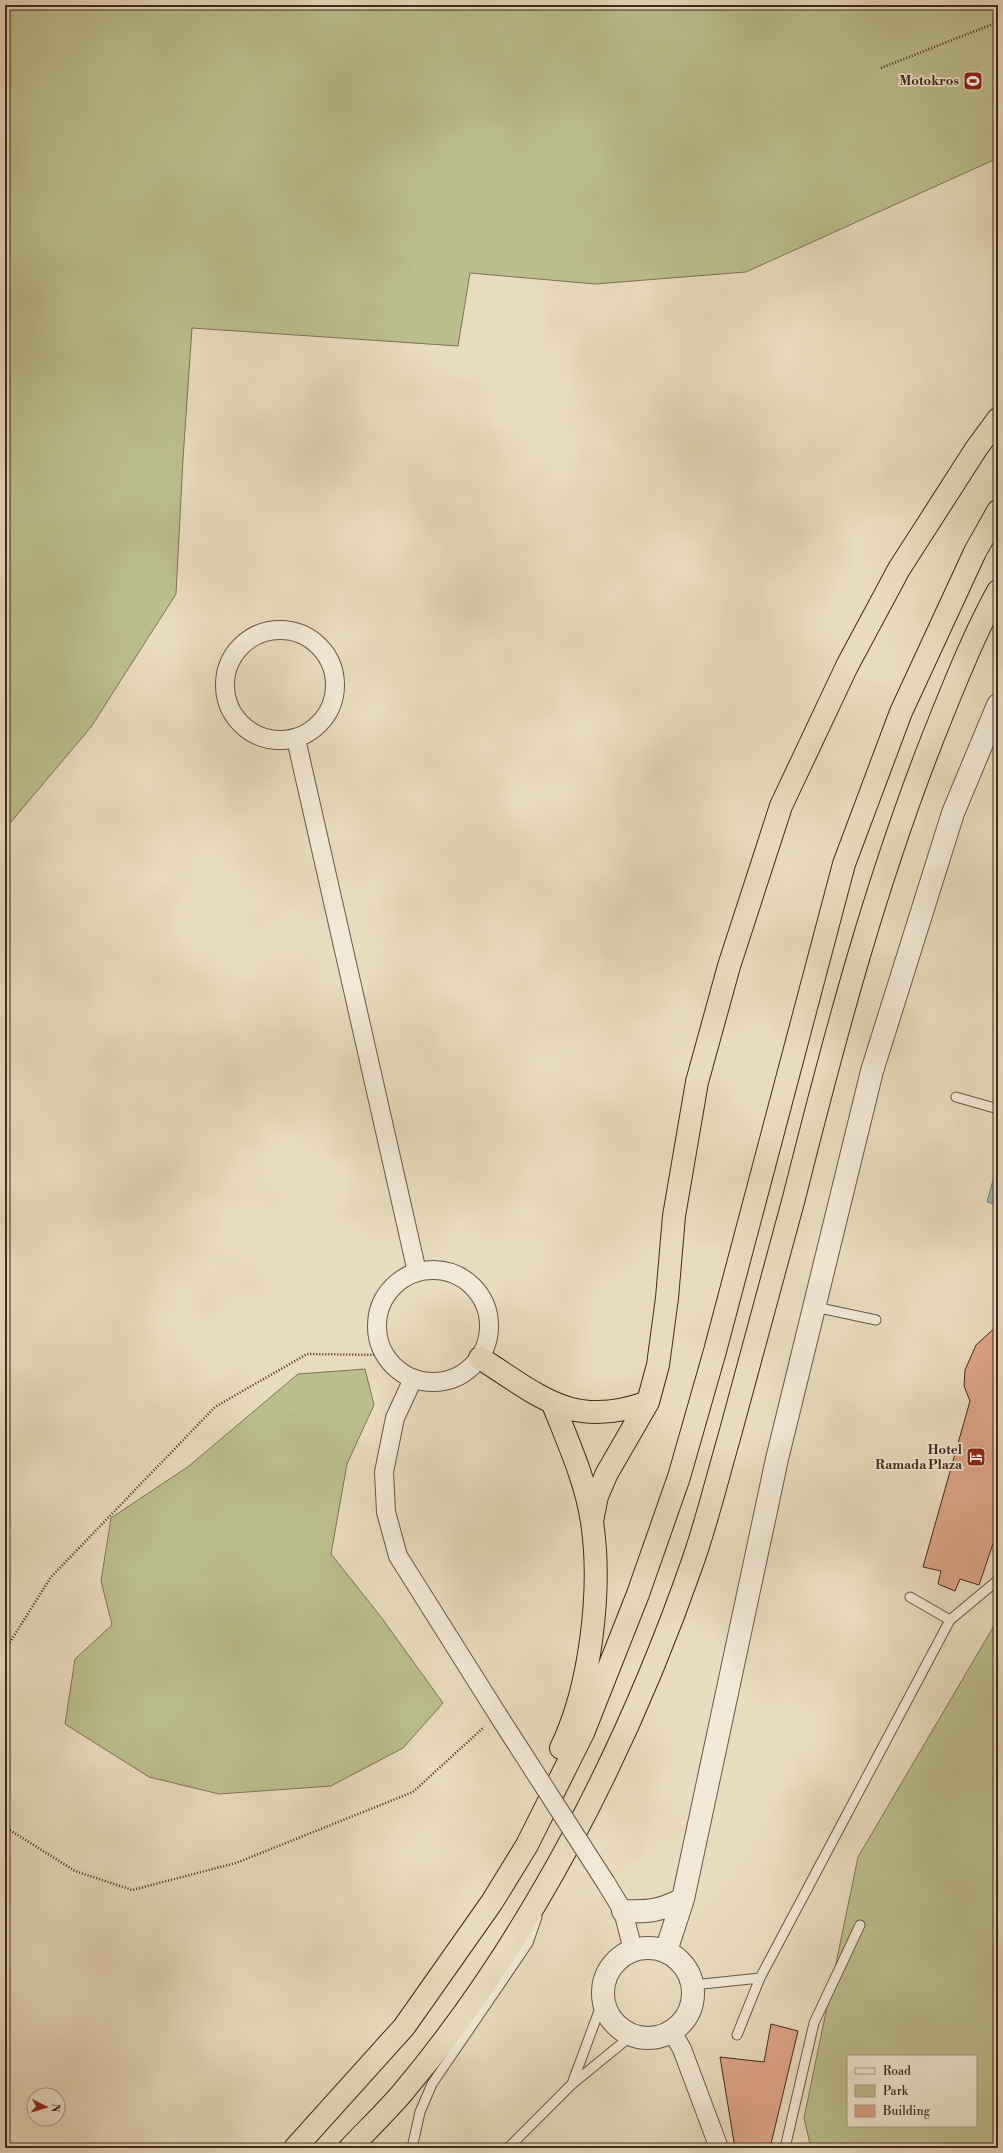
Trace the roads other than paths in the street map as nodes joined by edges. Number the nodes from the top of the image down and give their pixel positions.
1 (998, 419) edge
2 (998, 511) edge
3 (998, 590) edge
4 (998, 705) edge
5 (296, 738) junction
6 (956, 1097) dead end
7 (998, 1109) edge
8 (417, 1272) junction
9 (815, 1307) junction
10 (876, 1320) dead end
11 (480, 1358) junction
12 (413, 1379) junction
13 (648, 1402) junction
14 (553, 1404) junction
15 (592, 1521) junction
16 (998, 1580) edge
17 (910, 1597) dead end
18 (950, 1620) junction
19 (550, 1878) junction
20 (683, 1899) junction
21 (623, 1911) junction
22 (860, 1925) dead end
23 (633, 1950) junction
24 (666, 1951) junction
25 (760, 1978) junction
26 (693, 1985) junction
27 (603, 2000) junction
28 (404, 2028) junction
29 (672, 2032) junction
30 (738, 2035) dead end
31 (631, 2036) junction
32 (571, 2085) junction
33 (294, 2148) edge
34 (350, 2148) edge
35 (412, 2148) edge
36 (508, 2148) edge
37 (720, 2148) edge
38 (785, 2148) edge

1 - 13 highway
2 - 28 highway
3 - 19 highway
4 - 9 street
5 - 5 street
5 - 8 street
6 - 7 lane
8 - 11 street
8 - 12 street
9 - 10 lane
9 - 20 street
11 - 12 street
11 - 14 highway
12 - 21 street, bridge
13 - 14 highway
13 - 15 highway
14 - 15 highway
15 - 28 highway
16 - 18 lane
17 - 18 lane
18 - 25 lane
19 - 34 highway
19 - 35 lane
20 - 21 street
20 - 24 street
21 - 23 street
22 - 38 lane
23 - 24 street
23 - 27 street
24 - 26 street
25 - 26 lane
25 - 30 lane
26 - 29 street
27 - 31 street
27 - 32 lane
28 - 33 highway
29 - 31 street
29 - 37 street
31 - 32 lane
32 - 36 lane

